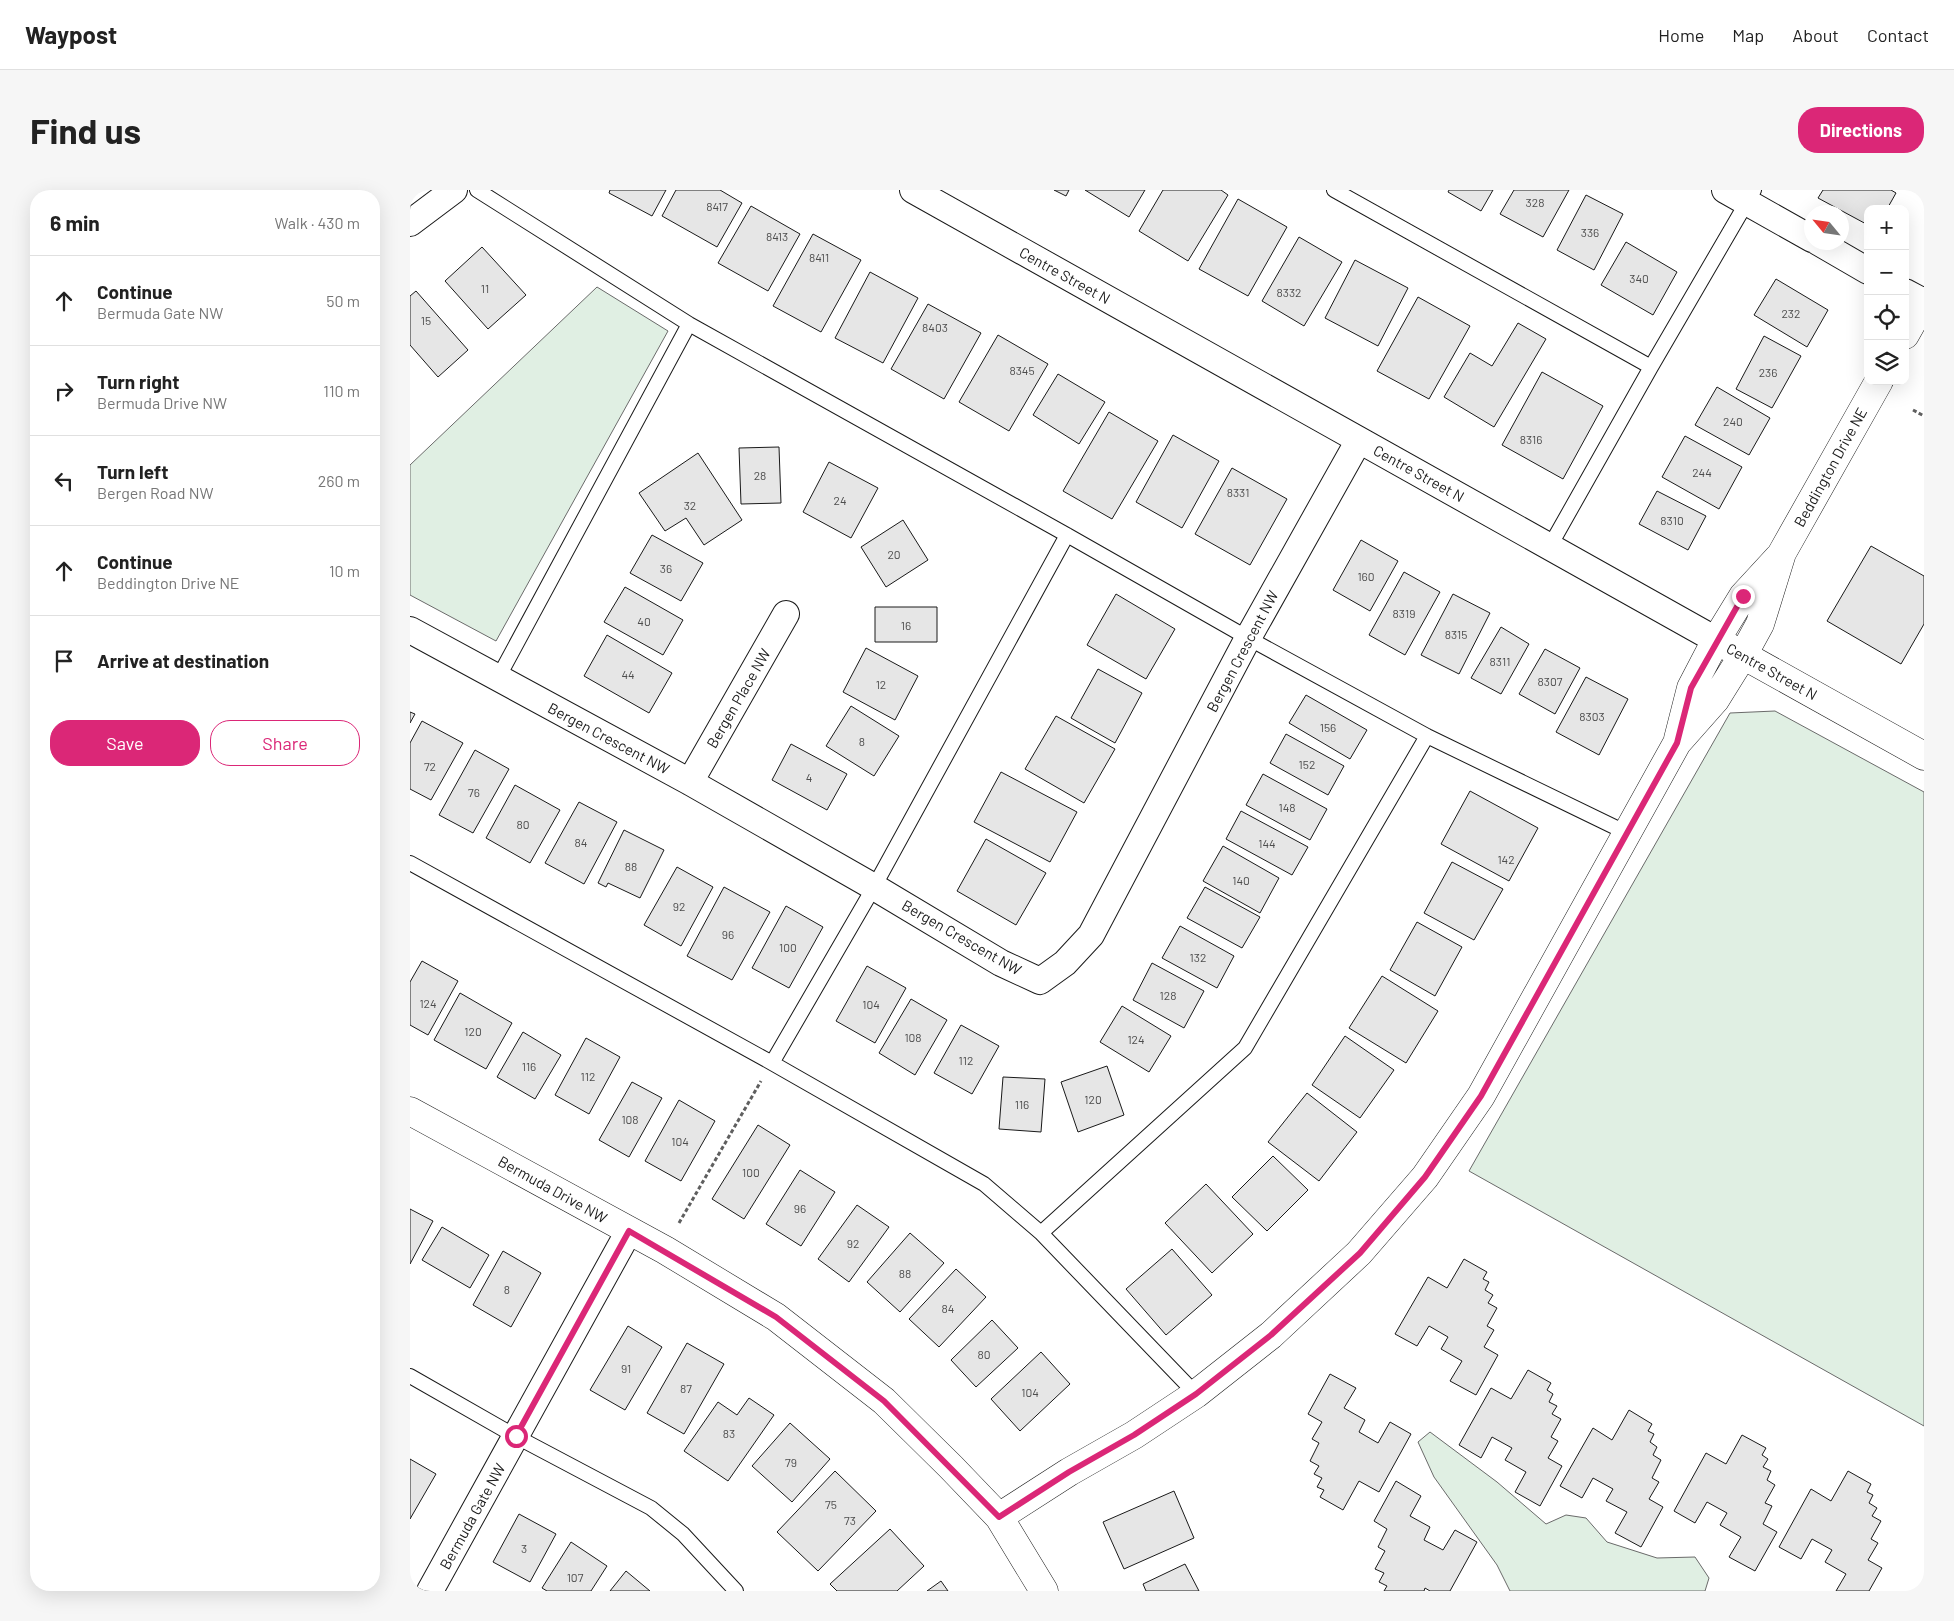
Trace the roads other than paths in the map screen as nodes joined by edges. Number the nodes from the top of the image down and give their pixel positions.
1 (454, 190) edge
2 (477, 190) edge
3 (913, 190) edge
4 (1334, 190) edge
5 (1725, 190) edge
6 (1751, 196) edge
7 (410, 223) edge
8 (1804, 233) edge
9 (1832, 250) edge
10 (1864, 268) edge
11 (1909, 294) edge
12 (1924, 302) edge
13 (689, 324) junction
14 (1909, 327) edge
15 (1651, 367) junction
16 (1877, 385) edge
17 (1359, 440) junction
18 (1068, 535) junction
19 (1550, 546) junction
20 (1782, 553) junction
21 (786, 614) dead end
22 (410, 630) edge
23 (1248, 638) junction
24 (1716, 640) junction
25 (1743, 655) junction
26 (498, 678) junction
27 (1427, 736) junction
28 (1677, 743) junction
29 (1924, 756) edge
30 (690, 782) junction
31 (1626, 833) junction
32 (410, 863) edge
33 (874, 887) junction
34 (772, 1063) junction
35 (410, 1111) edge
36 (629, 1231) junction
37 (1041, 1232) junction
38 (410, 1376) edge
39 (1196, 1394) junction
40 (516, 1436) junction
41 (999, 1517) junction
42 (410, 1588) edge
43 (416, 1591) edge
44 (430, 1591) edge
45 (736, 1591) edge
46 (1044, 1591) edge

1 - 7 street
2 - 13 lane
3 - 17 street, Centre Street N
4 - 15 lane
5 - 6 street
6 - 8 street
6 - 15 lane
9 - 10 street
11 - 12 street
12 - 14 street
13 - 18 lane
13 - 26 lane
15 - 19 lane
16 - 20 street, Beddington Drive NE
17 - 19 street, Centre Street N
17 - 23 street, Bergen Crescent NW
18 - 23 lane
18 - 33 lane
19 - 24 street, Centre Street N
20 - 24 street, Beddington Drive NE
20 - 25 street, Beddington Drive NE
21 - 30 street, Bergen Place NW
22 - 26 street, Bergen Crescent NW
23 - 27 lane
23 - 33 street, Bergen Crescent NW
24 - 25 street, Centre Street N
24 - 28 street, Beddington Drive NE
25 - 28 street, Beddington Drive NE
25 - 29 street, Centre Street N
26 - 30 street, Bergen Crescent NW
27 - 31 lane
27 - 37 lane
28 - 31 street
30 - 33 street, Bergen Crescent NW
31 - 39 street
32 - 34 lane
33 - 34 lane
34 - 37 lane
35 - 36 street, Bermuda Drive NW
36 - 40 street, Bermuda Gate NW
36 - 41 street, Bermuda Drive NW
37 - 39 lane
38 - 40 lane
39 - 41 street
40 - 44 street, Bermuda Gate NW
40 - 45 lane
41 - 46 street, Bermuda Drive NW
42 - 43 street

